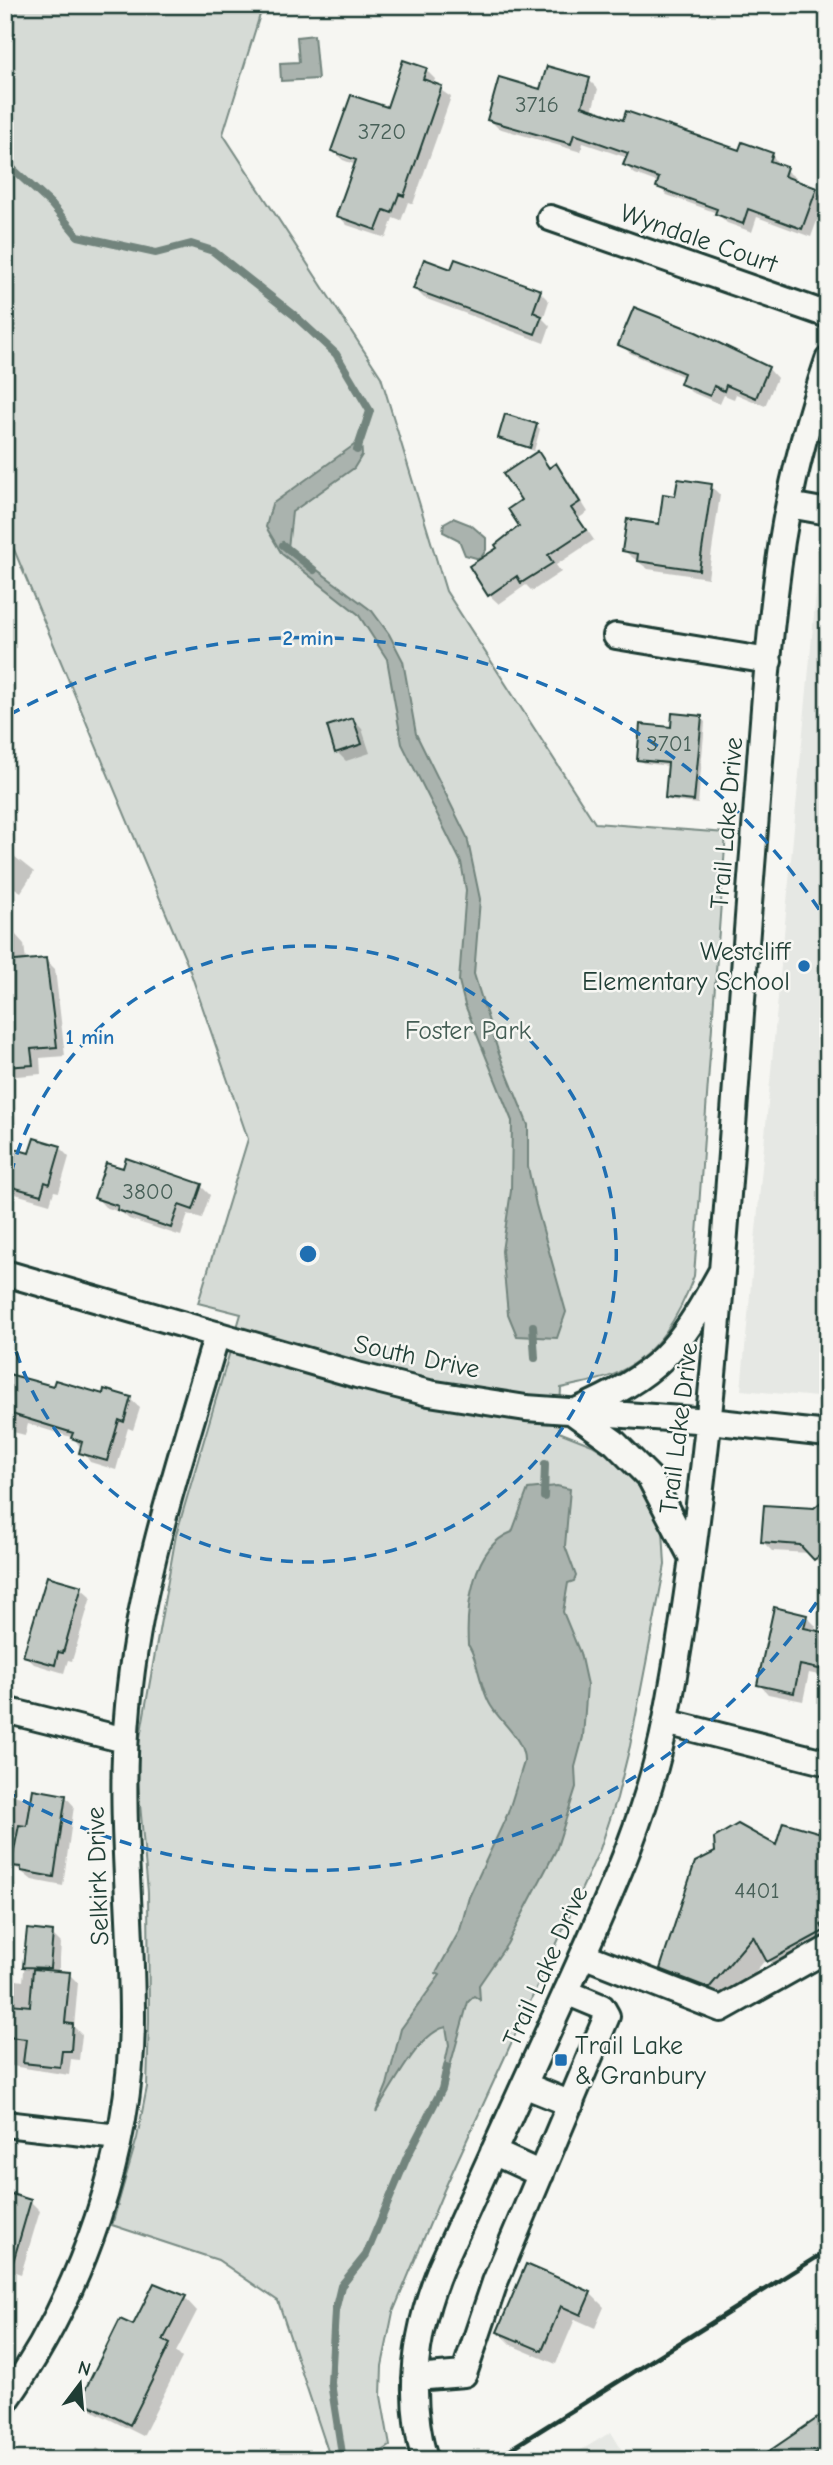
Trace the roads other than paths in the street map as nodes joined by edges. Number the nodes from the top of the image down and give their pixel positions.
1 (550, 218) dead end
2 (828, 315) edge
3 (828, 359) edge
4 (789, 505) junction
5 (828, 512) edge
6 (616, 636) dead end
7 (769, 661) junction
8 (723, 1267) junction
9 (5, 1273) edge
10 (217, 1334) junction
11 (573, 1413) junction
12 (710, 1421) junction
13 (828, 1434) edge
14 (692, 1558) junction
15 (5, 1710) edge
16 (666, 1722) junction
17 (125, 1740) junction
18 (828, 1763) edge
19 (828, 1950) edge
20 (583, 1955) junction
21 (566, 1992) junction
22 (524, 2085) junction
23 (571, 2104) junction
24 (5, 2124) edge
25 (118, 2137) junction
26 (493, 2152) junction
27 (541, 2175) junction
28 (415, 2378) junction
29 (5, 2402) edge
30 (425, 2460) edge

1 - 2 street, Wyndale Court
3 - 4 street, Trail Lake Drive
4 - 5 street
4 - 7 street, Trail Lake Drive
6 - 7 street
7 - 8 street, Trail Lake Drive
8 - 11 street
8 - 12 street, Trail Lake Drive
9 - 10 street, South Drive
10 - 11 street, South Drive
10 - 17 street, Selkirk Drive
11 - 12 street, South Drive
11 - 14 street
12 - 13 street, South Drive
12 - 14 street, Trail Lake Drive
14 - 16 street, Trail Lake Drive
15 - 17 street
16 - 18 street
16 - 20 street, Trail Lake Drive
17 - 25 street, Selkirk Drive
19 - 20 street
20 - 21 street, Trail Lake Drive
21 - 22 street, Trail Lake Drive
21 - 23 street
22 - 23 street
22 - 26 street, Trail Lake Drive
23 - 27 street
24 - 25 street
25 - 29 street, Selkirk Drive
26 - 27 street
26 - 28 street, Trail Lake Drive
27 - 28 street
28 - 30 street, Trail Lake Drive

